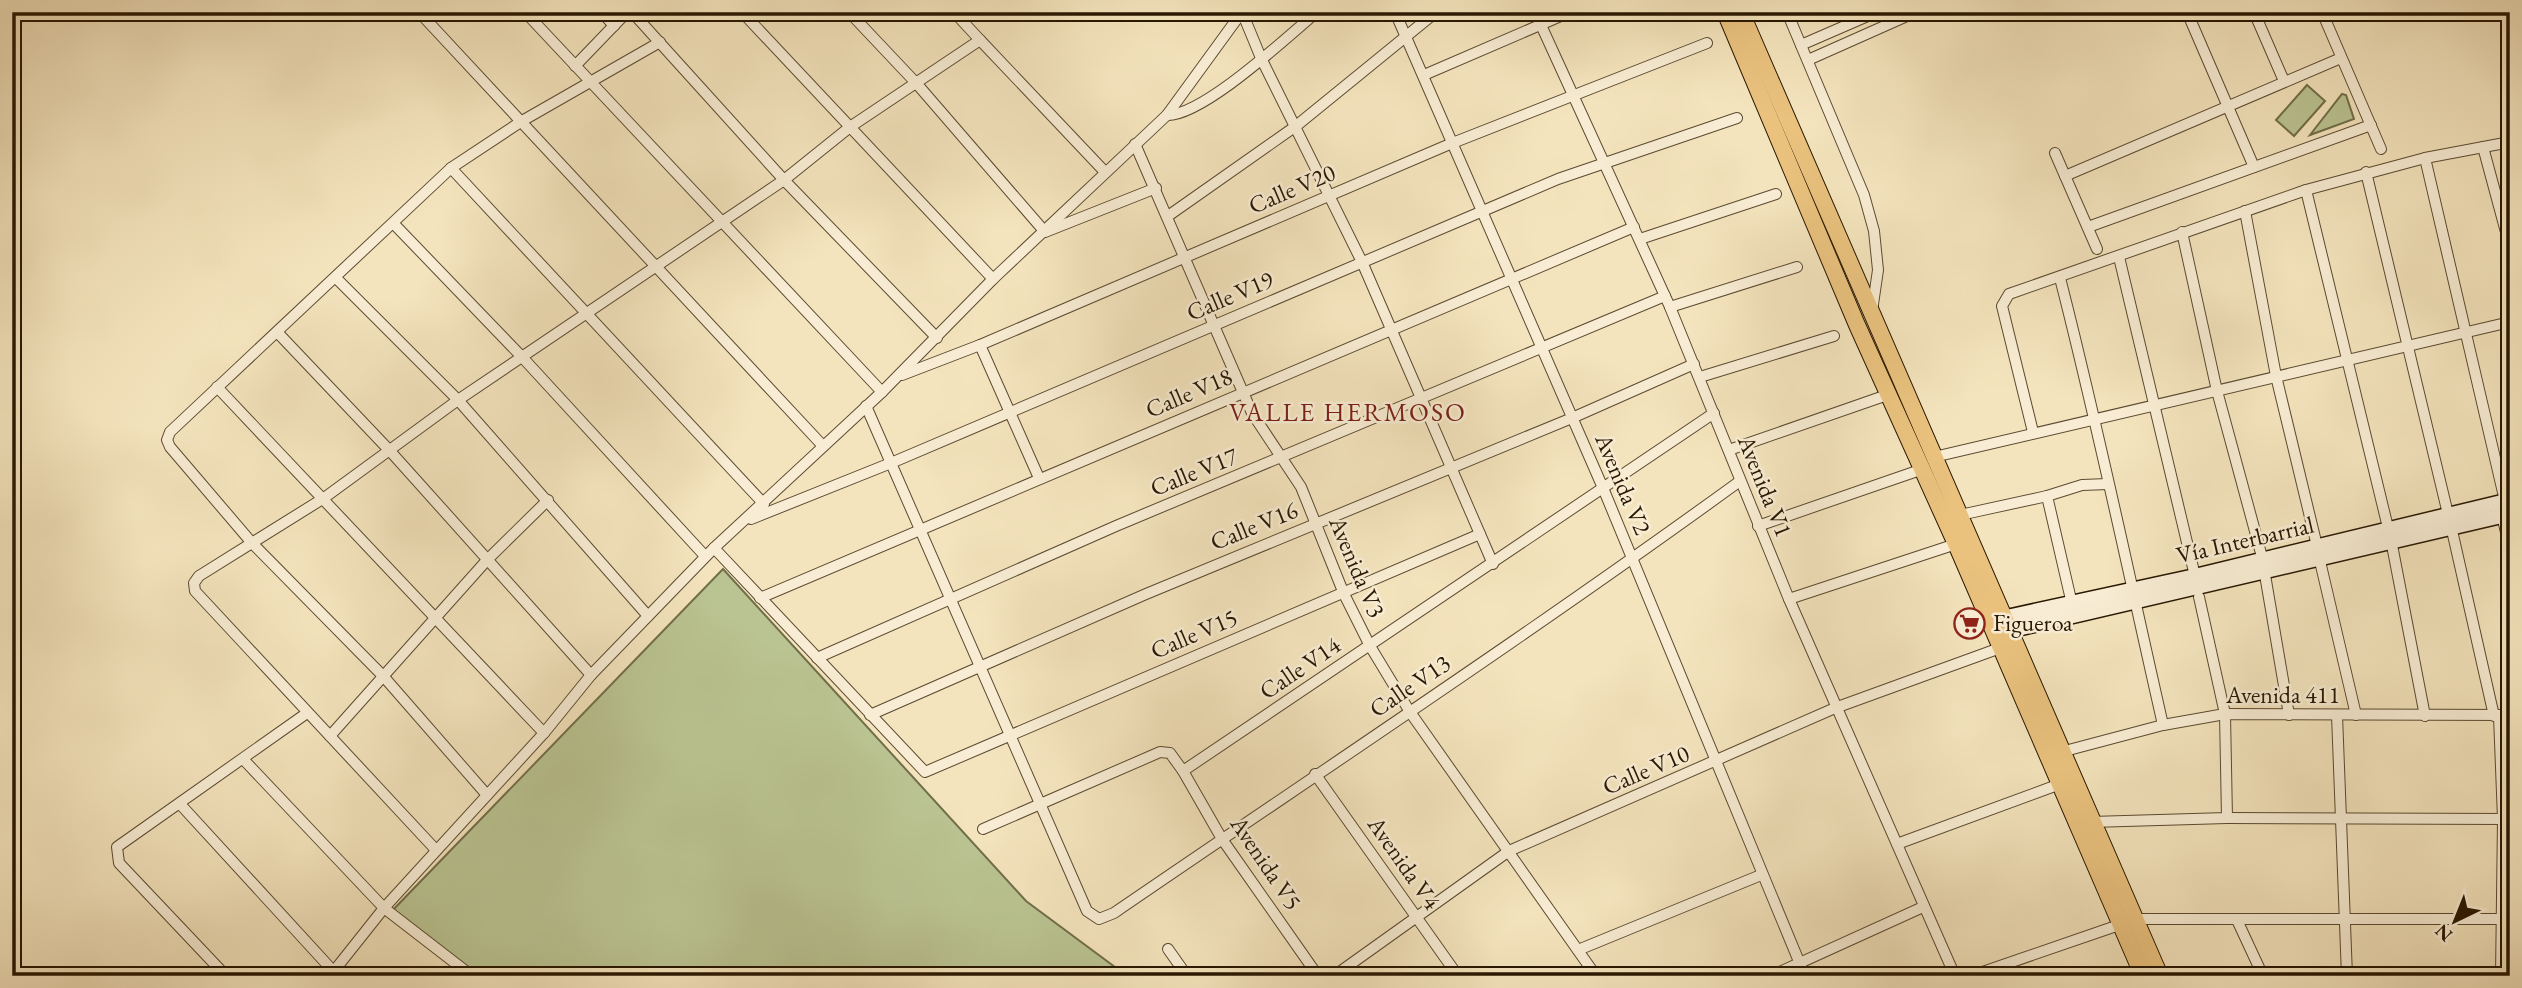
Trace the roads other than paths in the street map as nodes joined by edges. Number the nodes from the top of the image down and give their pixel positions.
1 (419, 12) edge
2 (525, 12) edge
3 (602, 12) edge
4 (630, 12) edge
5 (742, 12) edge
6 (849, 12) edge
7 (954, 12) edge
8 (1242, 12) edge
9 (1317, 12) edge
10 (1395, 12) edge
11 (1436, 12) edge
12 (1535, 12) edge
13 (1570, 12) edge
14 (1725, 12) edge
15 (1741, 12) edge
16 (1787, 12) edge
17 (1877, 12) edge
18 (1916, 12) edge
19 (2188, 12) edge
20 (2254, 12) edge
21 (2322, 12) edge
22 (1541, 25) junction
23 (614, 26) junction
24 (1407, 37) junction
25 (980, 40) junction
26 (660, 42) junction
27 (1707, 43) dead end
28 (1801, 45) junction
29 (1261, 58) junction
30 (2341, 58) junction
31 (1808, 60) junction
32 (575, 66) junction
33 (1424, 75) junction
34 (2284, 81) junction
35 (590, 82) junction
36 (917, 84) junction
37 (1572, 94) junction
38 (2228, 104) junction
39 (1167, 114) junction
40 (1737, 118) dead end
41 (519, 123) junction
42 (2371, 125) junction
43 (1296, 126) junction
44 (850, 127) junction
45 (2510, 142) edge
46 (1135, 144) junction
47 (1450, 144) junction
48 (2483, 147) junction
49 (2381, 149) dead end
50 (2055, 153) dead end
51 (2425, 158) junction
52 (1604, 163) junction
53 (2254, 167) junction
54 (451, 168) junction
55 (1105, 172) junction
56 (2366, 172) junction
57 (2065, 176) junction
58 (785, 180) junction
59 (1156, 188) junction
60 (2306, 190) junction
61 (1776, 194) dead end
62 (1331, 195) junction
63 (2245, 211) junction
64 (1480, 212) junction
65 (1168, 216) junction
66 (722, 222) junction
67 (394, 224) junction
68 (1634, 227) junction
69 (2088, 227) junction
70 (1045, 232) junction
71 (2182, 232) junction
72 (1640, 239) junction
73 (2510, 247) edge
74 (2097, 249) dead end
75 (1186, 257) junction
76 (2119, 257) junction
77 (1362, 262) junction
78 (1797, 267) dead end
79 (654, 268) junction
80 (336, 278) junction
81 (2060, 278) junction
82 (993, 279) junction
83 (1511, 280) junction
84 (1665, 296) junction
85 (1670, 307) junction
86 (589, 313) junction
87 (1871, 315) junction
88 (2510, 322) edge
89 (1214, 326) junction
90 (1391, 330) junction
91 (277, 332) junction
92 (2468, 332) junction
93 (1834, 336) dead end
94 (937, 338) junction
95 (980, 345) junction
96 (2406, 347) junction
97 (1542, 349) junction
98 (523, 358) junction
99 (2346, 361) junction
100 (1694, 364) junction
101 (2276, 376) junction
102 (1700, 377) junction
103 (895, 378) junction
104 (217, 387) junction
105 (2217, 391) junction
106 (882, 392) junction
107 (1243, 393) junction
108 (1890, 394) junction
109 (458, 400) junction
110 (1421, 400) junction
111 (2155, 405) junction
112 (866, 407) junction
113 (1010, 412) junction
114 (1714, 413) junction
115 (1572, 418) junction
116 (2096, 418) junction
117 (2033, 432) junction
118 (823, 446) junction
119 (1728, 450) junction
120 (390, 451) junction
121 (1281, 459) junction
122 (891, 463) junction
123 (1929, 463) junction
124 (1451, 468) junction
125 (1039, 478) junction
126 (1740, 481) junction
127 (2108, 484) junction
128 (1603, 488) junction
129 (2047, 496) junction
130 (324, 498) junction
131 (548, 500) junction
132 (764, 504) junction
133 (2507, 508) edge
134 (1960, 515) junction
135 (2450, 520) junction
136 (744, 522) junction
137 (1315, 524) junction
138 (1758, 526) junction
139 (921, 530) junction
140 (1480, 534) junction
141 (2389, 534) junction
142 (252, 543) junction
143 (1956, 544) junction
144 (714, 548) junction
145 (2510, 550) edge
146 (2318, 552) junction
147 (705, 556) junction
148 (1632, 559) junction
149 (487, 560) junction
150 (2263, 563) junction
151 (1493, 564) junction
152 (2195, 576) junction
153 (1344, 594) junction
154 (2135, 595) junction
155 (2199, 597) dead end
156 (760, 598) junction
157 (950, 599) junction
158 (1789, 599) junction
159 (2072, 604) junction
160 (436, 616) junction
161 (648, 616) junction
162 (2000, 631) junction
163 (1370, 646) junction
164 (817, 658) junction
165 (980, 668) junction
166 (591, 675) junction
167 (384, 677) junction
168 (1836, 708) junction
169 (1410, 712) junction
170 (307, 713) junction
171 (2225, 714) junction
172 (870, 715) junction
173 (2290, 715) junction
174 (2337, 715) junction
175 (2356, 715) junction
176 (2425, 716) junction
177 (2501, 716) edge
178 (2163, 725) junction
179 (544, 733) junction
180 (1011, 735) junction
181 (330, 736) junction
182 (2061, 752) junction
183 (243, 759) junction
184 (1714, 763) junction
185 (1183, 771) junction
186 (1315, 774) junction
187 (2060, 784) junction
188 (487, 794) junction
189 (180, 804) junction
190 (1041, 804) junction
191 (2342, 817) junction
192 (2227, 818) junction
193 (2507, 819) edge
194 (2091, 822) junction
195 (983, 829) dead end
196 (1222, 839) junction
197 (1898, 844) junction
198 (436, 850) junction
199 (1509, 851) junction
200 (1761, 875) junction
201 (1923, 907) junction
202 (384, 908) junction
203 (1416, 917) junction
204 (2505, 919) edge
205 (2238, 920) junction
206 (2345, 920) junction
207 (2129, 922) junction
208 (1168, 949) dead end
209 (1578, 950) junction
210 (1800, 963) junction
211 (332, 974) edge
212 (226, 976) edge
213 (472, 976) edge
214 (1187, 976) edge
215 (1318, 976) edge
216 (1334, 976) edge
217 (1458, 976) edge
218 (1596, 976) edge
219 (1771, 976) edge
220 (1805, 976) edge
221 (1955, 976) edge
222 (1971, 976) edge
223 (2143, 976) edge
224 (2160, 976) edge
225 (2263, 976) edge
226 (2347, 976) edge
227 (2501, 976) edge

1 - 41 street
2 - 32 street
3 - 23 street
4 - 23 street
4 - 26 street
5 - 44 street
6 - 36 street
7 - 25 street
8 - 29 street
8 - 39 street
9 - 29 street
10 - 24 street, Avenida V2
11 - 24 street
12 - 22 street, Avenida V1
13 - 22 street
14 - 108 main road
15 - 87 main road
16 - 28 street
17 - 28 street
18 - 31 street
19 - 38 street
20 - 34 street
21 - 30 street
22 - 33 street
22 - 37 street, Avenida V1
23 - 32 street
24 - 33 street, Avenida V2
24 - 43 street
25 - 36 street
25 - 55 street
26 - 35 street
26 - 58 street
27 - 37 street, Calle V20
28 - 31 street
29 - 39 street
29 - 43 street
30 - 34 street
30 - 42 street
31 - 87 street
32 - 35 street
33 - 47 street, Avenida V2
34 - 38 street
35 - 41 street
35 - 66 street
36 - 44 street
36 - 70 street
37 - 47 street, Calle V20
37 - 52 street, Avenida V1
38 - 53 street
38 - 57 street
39 - 46 street
40 - 52 street, Calle V19
41 - 54 street
41 - 79 street
42 - 49 street
42 - 53 street
43 - 62 street
43 - 65 street
44 - 58 street
44 - 82 street
45 - 48 street
46 - 55 street
46 - 59 street, Avenida V3
47 - 62 street, Calle V20
47 - 64 street, Avenida V2
48 - 51 street
48 - 73 street
50 - 57 street
51 - 56 street
51 - 92 street
52 - 64 street, Calle V19
52 - 68 street, Avenida V1
53 - 69 street
54 - 67 street
54 - 86 street
55 - 70 street
56 - 60 street
56 - 96 street
57 - 69 street
58 - 66 street
58 - 94 street
59 - 65 street, Avenida V3
59 - 70 street
60 - 63 street
60 - 99 street
61 - 72 street
62 - 75 street, Calle V20
62 - 77 street
63 - 71 street
63 - 101 street
64 - 77 street, Calle V19
64 - 83 street, Avenida V2
65 - 75 street, Avenida V3
66 - 79 street
66 - 106 street
67 - 80 street
67 - 98 street
68 - 72 street, Avenida V1
68 - 83 street, Calle V18
69 - 74 street
70 - 82 street
71 - 76 street
71 - 105 street
72 - 84 street, Avenida V1
75 - 89 street, Avenida V3
75 - 95 street, Calle V20
76 - 81 street
76 - 111 street
77 - 89 street, Calle V19
77 - 90 street
78 - 85 street
79 - 86 street
79 - 118 street
80 - 91 street
80 - 109 street
81 - 116 street
81 - 117 street
82 - 94 street
83 - 90 street, Calle V18
83 - 97 street, Avenida V2
84 - 85 street, Avenida V1
84 - 97 street, Calle V17
85 - 100 street, Avenida V1
86 - 98 street
86 - 132 street
87 - 123 main road
88 - 92 street
89 - 107 street, Avenida V3
89 - 113 street, Calle V19
90 - 107 street, Calle V18
90 - 110 street
91 - 104 street
91 - 120 street
92 - 96 street
92 - 133 street
93 - 102 street
94 - 103 street
95 - 103 street, Calle V20
95 - 113 street
96 - 99 street
96 - 135 street
97 - 110 street, Calle V17
97 - 115 street, Avenida V2
98 - 109 street
98 - 147 street
99 - 101 street
99 - 141 street
100 - 102 street, Avenida V1
100 - 115 street, Calle V16
101 - 105 street
101 - 146 street
102 - 114 street, Avenida V1
103 - 106 street
104 - 130 street
104 - 142 street
105 - 111 street
105 - 150 street
106 - 112 street
107 - 121 street, Avenida V3
107 - 125 street, Calle V18
108 - 119 street
108 - 123 main road
109 - 120 street
109 - 131 street
110 - 121 street, Calle V17
110 - 124 street
111 - 116 street
111 - 152 street
112 - 118 street
112 - 122 street
113 - 122 street, Calle V19
113 - 125 street
114 - 119 street, Avenida V1
114 - 128 street, Calle V14
115 - 124 street, Calle V16
115 - 128 street, Avenida V2
116 - 117 street
116 - 127 street
117 - 123 street
118 - 132 street
119 - 126 street, Avenida V1
120 - 130 street
120 - 149 street
121 - 137 street, Avenida V3
121 - 157 street, Calle V17
122 - 136 street, Calle V19
122 - 139 street
123 - 134 main road
123 - 138 street
123 - 143 main road
124 - 137 street, Calle V16
124 - 140 street
125 - 139 street, Calle V18
126 - 138 street, Avenida V1
126 - 148 street, Calle V13
127 - 129 street
127 - 154 street
128 - 148 street, Avenida V2
128 - 151 street, Calle V14
129 - 134 street
129 - 159 street
130 - 142 street
130 - 160 street
131 - 149 street
131 - 161 street
132 - 136 street
133 - 135 main road, Vía Interbarrial
133 - 145 street
134 - 162 main road
135 - 141 main road, Vía Interbarrial
135 - 177 street
136 - 144 street
137 - 153 street, Avenida V3
137 - 165 street, Calle V16
138 - 158 street, Avenida V1
139 - 156 street, Calle V18
139 - 157 street
140 - 151 street
140 - 153 street, Calle V15
141 - 146 main road, Vía Interbarrial
141 - 176 street
142 - 167 street
142 - 170 street
143 - 158 street
143 - 162 main road
144 - 147 street
144 - 156 street
146 - 150 main road, Vía Interbarrial
146 - 175 street
147 - 161 street
148 - 169 street, Calle V13
148 - 184 street, Avenida V2
149 - 160 street
149 - 166 street
150 - 152 main road, Vía Interbarrial
150 - 154 main road, Vía Interbarrial
150 - 173 street
151 - 163 street, Calle V14
152 - 154 main road, Vía Interbarrial
153 - 163 street, Avenida V3
153 - 180 street, Calle V15
154 - 159 main road, Vía Interbarrial
154 - 162 main road, Vía Interbarrial
154 - 178 street
155 - 171 street
156 - 164 street
157 - 164 street, Calle V17
157 - 165 street
158 - 168 street, Avenida V1
159 - 162 main road, Vía Interbarrial
160 - 167 street
160 - 179 street
161 - 166 street
162 - 168 street, Calle V10
162 - 182 main road
162 - 187 main road
163 - 169 street, Avenida V3
163 - 185 street, Calle V14
164 - 172 street
165 - 172 street, Calle V16
165 - 180 street
166 - 179 street
167 - 181 street
167 - 188 street
168 - 184 street, Calle V10
168 - 197 street, Avenida V1
169 - 186 street, Calle V13
169 - 199 street, Avenida V3
170 - 181 street
170 - 183 street
171 - 173 street, Avenida 411
171 - 178 street, Avenida 411
171 - 192 street
172 - 180 street, Calle V15
173 - 174 street, Avenida 411
174 - 175 street, Avenida 411
174 - 191 street
175 - 176 street, Avenida 411
176 - 177 street, Avenida 411
177 - 193 street
178 - 182 street, Avenida 411
179 - 188 street
180 - 190 street
181 - 198 street
182 - 194 main road
183 - 189 street
183 - 202 street
184 - 199 street, Calle V10
184 - 200 street, Avenida V2
185 - 190 street
185 - 196 street, Avenida V5
186 - 196 street, Calle V13
186 - 203 street, Avenida V4
187 - 197 street
187 - 207 main road
188 - 198 street
189 - 211 street
189 - 212 street
190 - 195 street
190 - 196 street, Calle V13
191 - 192 street
191 - 193 street
191 - 206 street
192 - 194 street
193 - 204 street
194 - 207 main road
196 - 215 street, Avenida V5
197 - 201 street, Avenida V1
198 - 202 street
199 - 203 street, Calle V10
199 - 209 street, Avenida V3
200 - 209 street
200 - 210 street, Avenida V2
201 - 210 street
201 - 221 street, Avenida V1
202 - 211 street
202 - 213 street
203 - 216 street, Calle V10
203 - 217 street, Avenida V4
204 - 206 street
204 - 227 street
205 - 206 street
205 - 207 street
205 - 225 street
206 - 226 street
207 - 222 street
207 - 223 main road
207 - 224 main road
208 - 214 street
209 - 218 street, Avenida V3
210 - 219 street
210 - 220 street, Avenida V2

